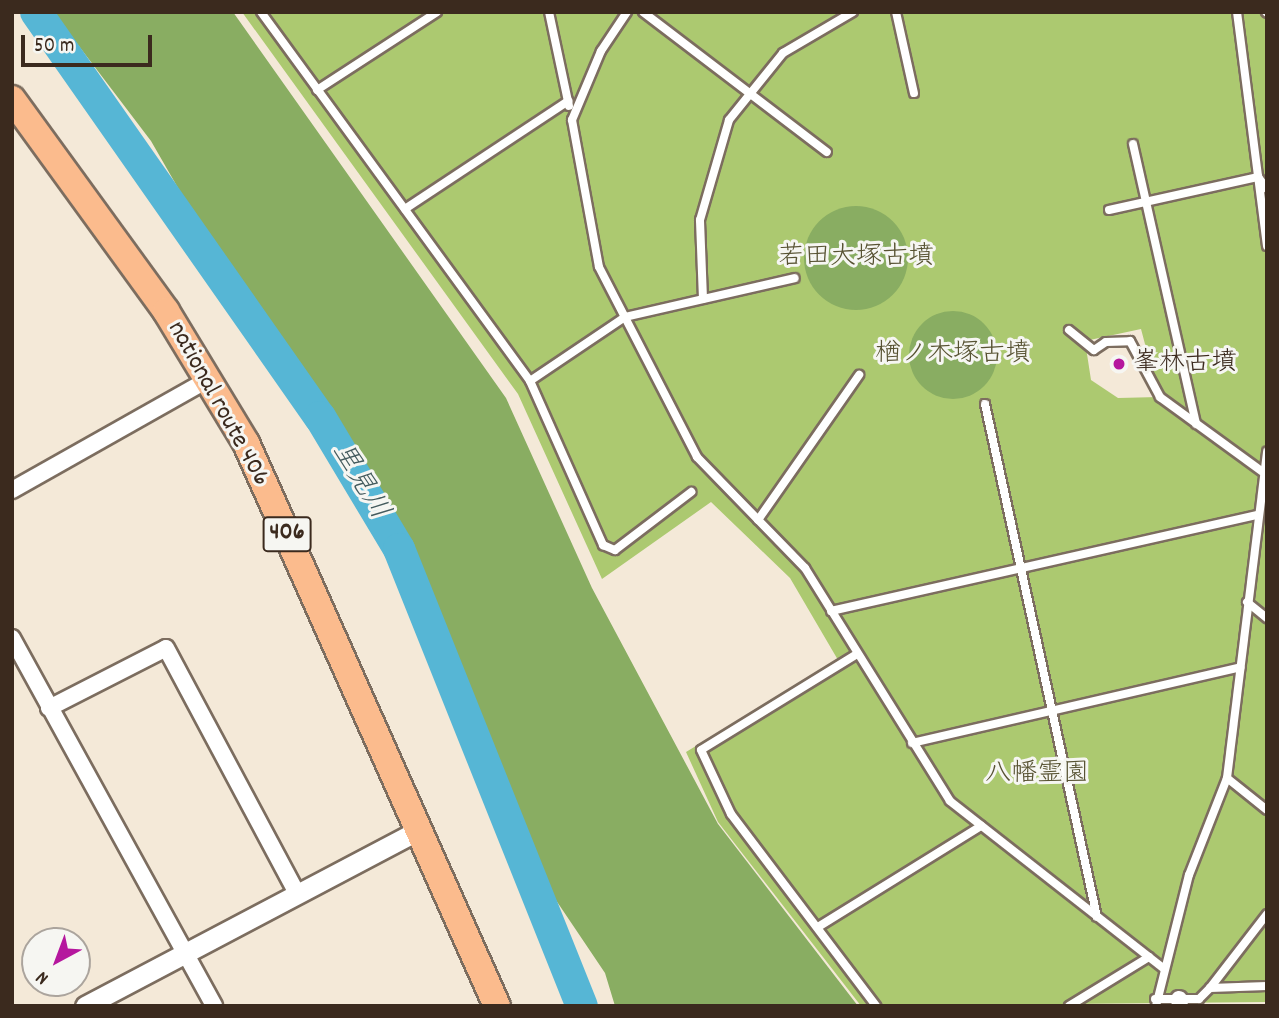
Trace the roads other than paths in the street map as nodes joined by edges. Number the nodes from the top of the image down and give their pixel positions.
1 (261, 12) edge
2 (437, 12) edge
3 (549, 12) edge
4 (627, 12) edge
5 (643, 12) edge
6 (853, 12) edge
7 (896, 12) edge
8 (1237, 12) edge
9 (317, 90) junction
10 (747, 91) junction
11 (914, 93) dead end
12 (12, 99) edge
13 (568, 101) junction
14 (572, 120) junction
15 (1133, 145) dead end
16 (827, 152) dead end
17 (1258, 177) junction
18 (1267, 189) edge
19 (1147, 201) junction
20 (405, 209) junction
21 (1108, 210) dead end
22 (1267, 246) edge
23 (795, 278) dead end
24 (703, 299) junction
25 (625, 317) junction
26 (1069, 330) dead end
27 (859, 375) dead end
28 (209, 379) junction
29 (530, 381) junction
30 (985, 404) dead end
31 (1196, 424) junction
32 (1267, 451) edge
33 (1263, 472) junction
34 (12, 490) edge
35 (691, 492) dead end
36 (1256, 515) junction
37 (758, 520) junction
38 (1021, 568) junction
39 (1247, 602) junction
40 (831, 611) junction
41 (1267, 618) edge
42 (12, 638) edge
43 (857, 654) junction
44 (1240, 667) junction
45 (49, 708) junction
46 (1053, 709) junction
47 (912, 743) junction
48 (1227, 778) junction
49 (1267, 810) edge
50 (981, 826) junction
51 (417, 831) junction
52 (298, 893) junction
53 (1267, 914) edge
54 (1097, 917) junction
55 (818, 927) junction
56 (186, 952) junction
57 (1149, 957) junction
58 (1163, 968) junction
59 (1267, 986) edge
60 (1210, 988) junction
61 (1156, 1003) edge
62 (1179, 1003) edge
63 (85, 1006) edge
64 (214, 1006) edge
65 (497, 1006) edge
66 (876, 1006) edge
67 (1069, 1006) edge

1 - 9 lane
2 - 9 lane
3 - 13 lane
4 - 14 lane
5 - 10 lane
6 - 10 lane
7 - 11 lane
8 - 17 lane
9 - 20 lane
10 - 16 lane
10 - 24 lane
12 - 28 highway, national route 406 / 406
13 - 14 lane
13 - 20 lane
14 - 25 lane
15 - 19 lane
17 - 18 lane
17 - 19 lane
17 - 22 lane
19 - 21 lane
19 - 31 lane
20 - 29 lane
23 - 24 lane
24 - 25 lane
25 - 29 lane
25 - 37 lane
26 - 31 lane
27 - 37 lane
28 - 34 street
28 - 51 highway, national route 406 / 406
29 - 35 lane
30 - 38 lane
31 - 33 lane
32 - 33 lane
33 - 36 lane
36 - 38 lane
36 - 39 lane
37 - 40 lane
38 - 40 lane
38 - 46 lane
39 - 41 lane
39 - 44 lane
40 - 43 lane
42 - 45 street
43 - 47 lane
43 - 55 lane
44 - 46 lane
44 - 48 lane
45 - 52 street
45 - 56 street
46 - 47 lane
46 - 54 lane
47 - 50 lane
48 - 49 lane
48 - 58 lane
50 - 54 lane
50 - 55 lane
51 - 52 street
51 - 65 highway, national route 406 / 406
52 - 56 street
53 - 60 lane
54 - 57 lane
55 - 66 lane
56 - 63 street
56 - 64 street
57 - 58 lane
57 - 67 lane
58 - 61 lane
59 - 60 lane
60 - 62 lane
61 - 62 lane

